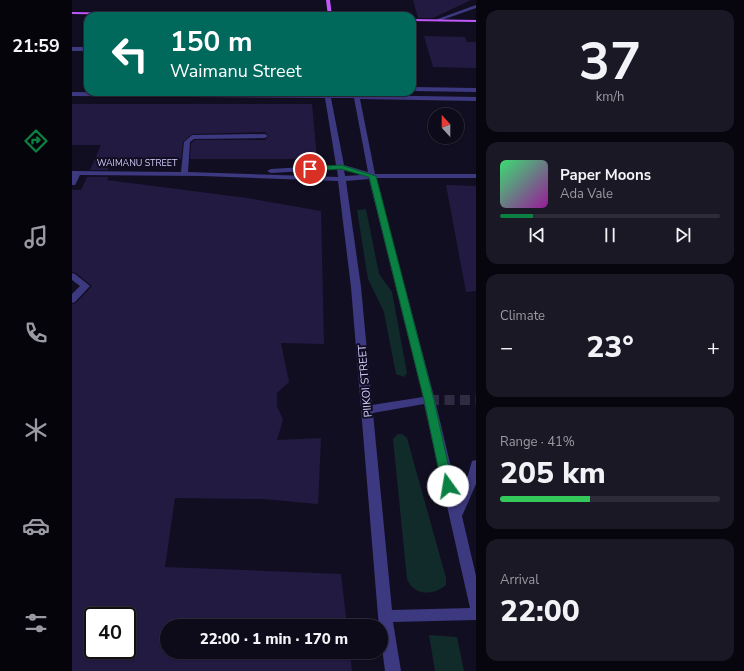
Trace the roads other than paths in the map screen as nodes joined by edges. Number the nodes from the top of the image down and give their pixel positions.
1 (328, 0) edge
2 (476, 6) edge
3 (330, 12) edge
4 (72, 13) edge
5 (84, 13) edge
6 (416, 20) edge
7 (437, 20) junction
8 (476, 21) edge
9 (72, 49) edge
10 (84, 49) edge
11 (416, 89) edge
12 (476, 90) edge
13 (72, 94) edge
14 (84, 94) edge
15 (327, 96) edge
16 (357, 96) edge
17 (387, 96) edge
18 (476, 99) edge
19 (265, 136) dead end
20 (341, 167) junction
21 (74, 173) edge
22 (184, 174) junction
23 (202, 174) junction
24 (372, 176) junction
25 (476, 176) edge
26 (342, 179) junction
27 (72, 183) edge
28 (72, 276) edge
29 (72, 300) edge
30 (429, 400) junction
31 (367, 410) junction
32 (476, 464) edge
33 (455, 517) junction
34 (476, 606) edge
35 (476, 614) edge
36 (385, 616) junction
37 (393, 671) edge

1 - 3 main road
2 - 7 street
4 - 5 main road
6 - 7 main road
7 - 8 main road
9 - 10 street
11 - 12 street
13 - 14 street
15 - 20 street, PIIKOI STREET
16 - 24 street
17 - 18 street
19 - 22 street
20 - 23 street, WAIMANU STREET
20 - 24 street, WAIMANU STREET
20 - 26 street, PIIKOI STREET
21 - 22 street, WAIMANU STREET
21 - 27 street
22 - 23 street, WAIMANU STREET
23 - 26 street, WAIMANU STREET
24 - 25 street
24 - 26 street, WAIMANU STREET
24 - 30 street
26 - 31 street, PIIKOI STREET
28 - 29 street
30 - 31 street
30 - 33 street
31 - 36 street, PIIKOI STREET
32 - 33 street
33 - 34 street
35 - 36 street
36 - 37 street, PIIKOI STREET

